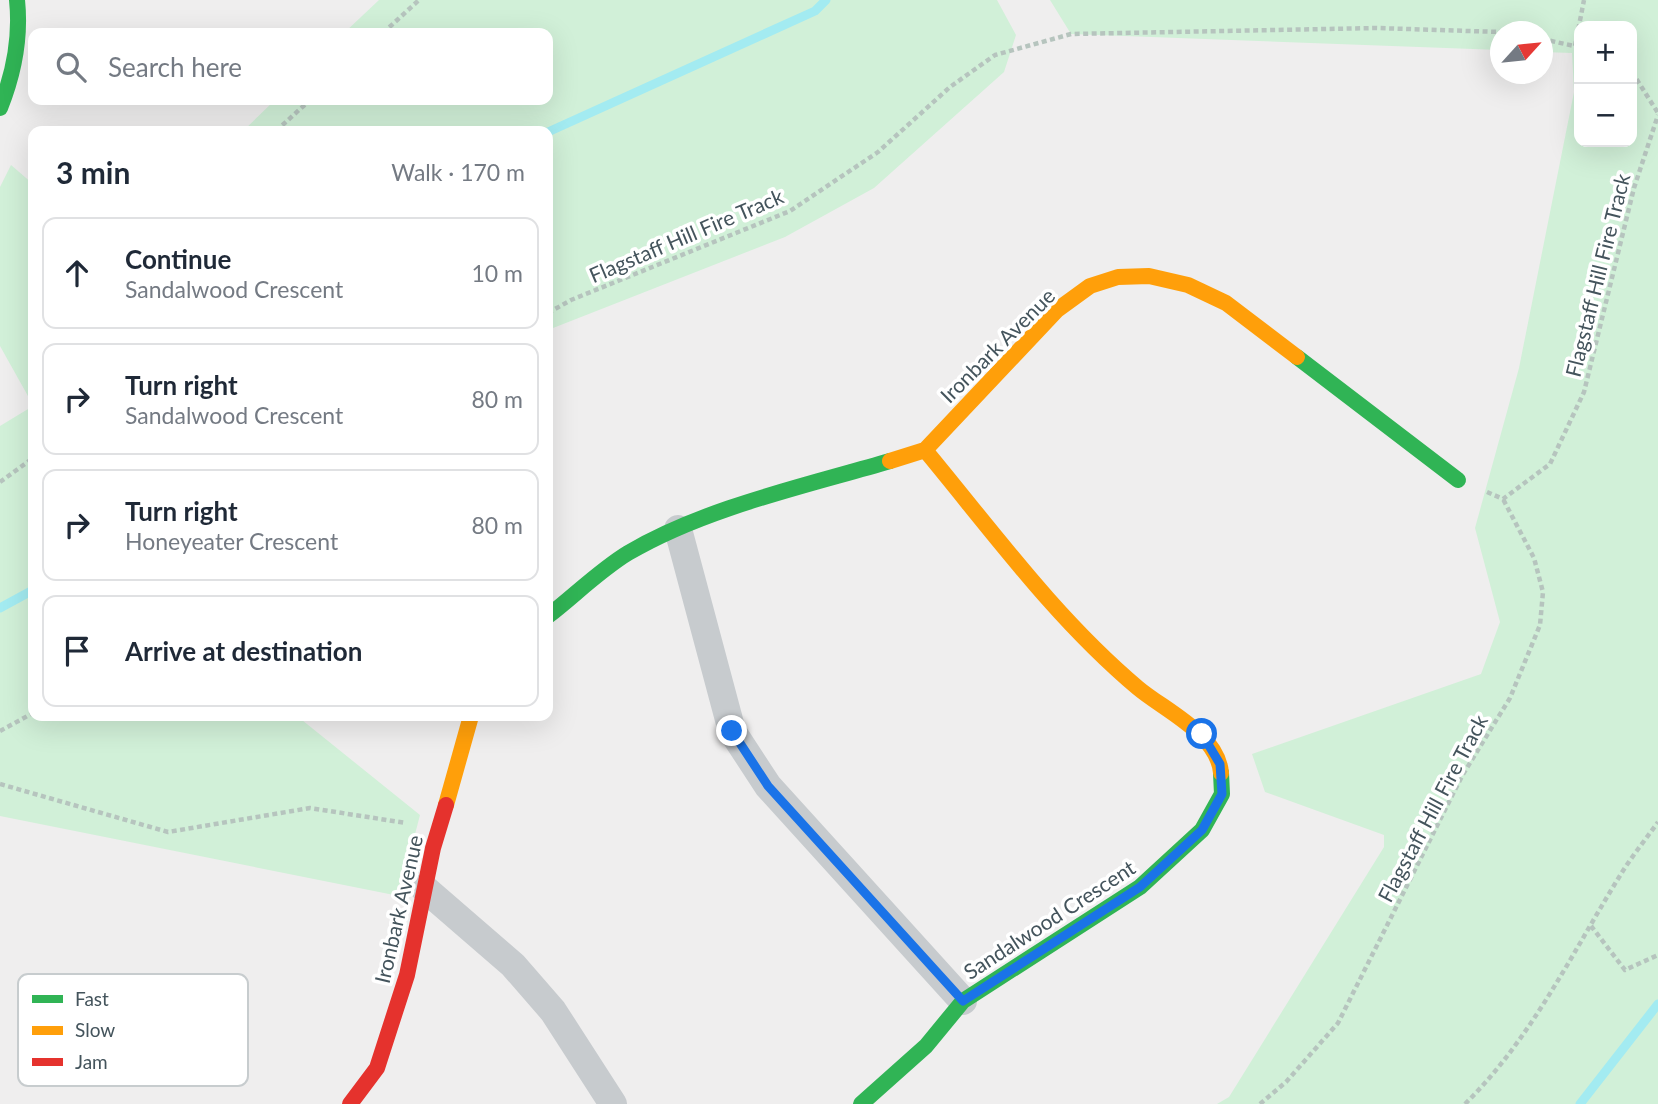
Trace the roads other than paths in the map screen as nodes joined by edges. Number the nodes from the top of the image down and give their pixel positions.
1 (17, 0) edge
2 (0, 108) edge
3 (925, 450) junction
4 (1458, 480) road end
5 (678, 529) junction
6 (553, 612) edge
7 (470, 721) edge
8 (424, 888) junction
9 (963, 1001) junction
10 (350, 1104) edge
11 (612, 1104) edge
12 (861, 1104) edge

1 - 2 street
3 - 4 street, Ironbark Avenue
3 - 5 street, Ironbark Avenue
3 - 9 street, Sandalwood Crescent
5 - 6 street, Ironbark Avenue
5 - 9 street
7 - 8 street, Ironbark Avenue
8 - 10 street, Ironbark Avenue
8 - 11 street
9 - 12 street, Sandalwood Crescent

